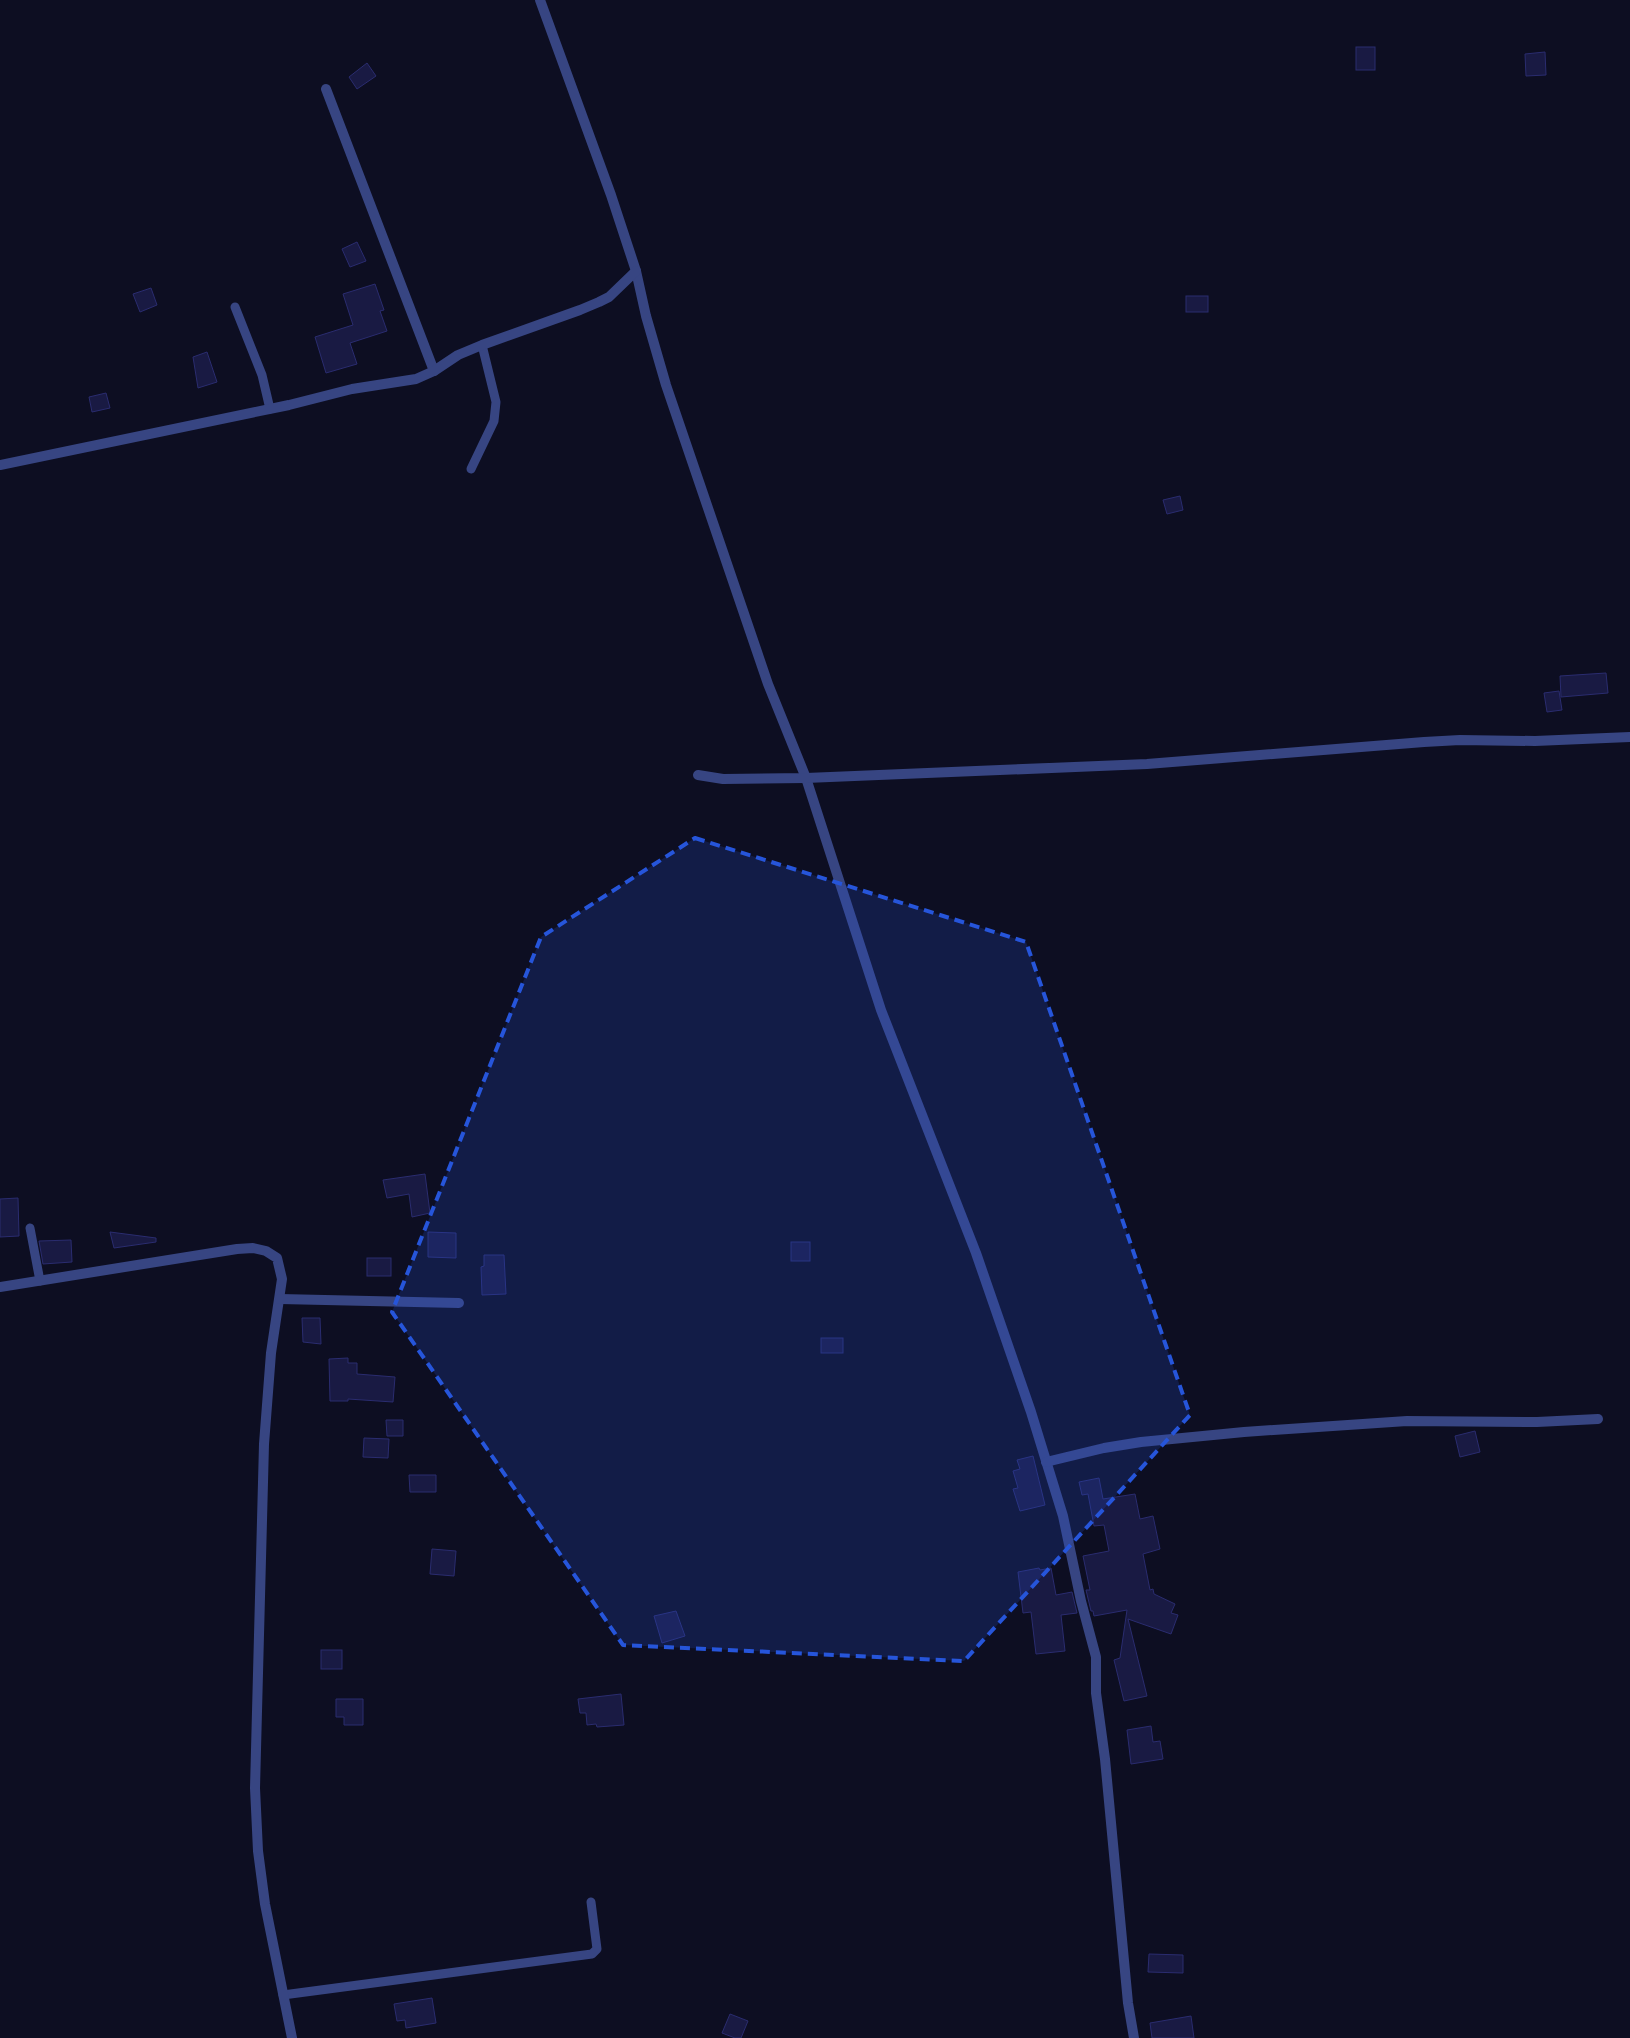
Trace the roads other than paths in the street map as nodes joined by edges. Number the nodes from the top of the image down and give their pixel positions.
1 (540, 0) edge
2 (326, 89) dead end
3 (636, 271) junction
4 (235, 308) dead end
5 (482, 344) junction
6 (434, 371) junction
7 (270, 409) junction
8 (0, 465) edge
9 (471, 469) dead end
10 (1630, 737) edge
11 (698, 774) dead end
12 (806, 778) junction
13 (30, 1228) dead end
14 (40, 1281) junction
15 (0, 1287) edge
16 (280, 1299) junction
17 (459, 1303) dead end
18 (1598, 1419) dead end
19 (1046, 1462) junction
20 (590, 1902) dead end
21 (283, 1995) junction
22 (292, 2038) edge
23 (1134, 2038) edge

1 - 3 street
2 - 6 street
3 - 5 street
3 - 12 street
4 - 7 lane
5 - 6 street
5 - 9 lane
6 - 7 street
7 - 8 street
10 - 12 street
11 - 12 street
12 - 19 street
13 - 14 lane
14 - 15 street
14 - 16 street
16 - 17 street
16 - 21 street
18 - 19 street
19 - 23 street
20 - 21 lane
21 - 22 street

